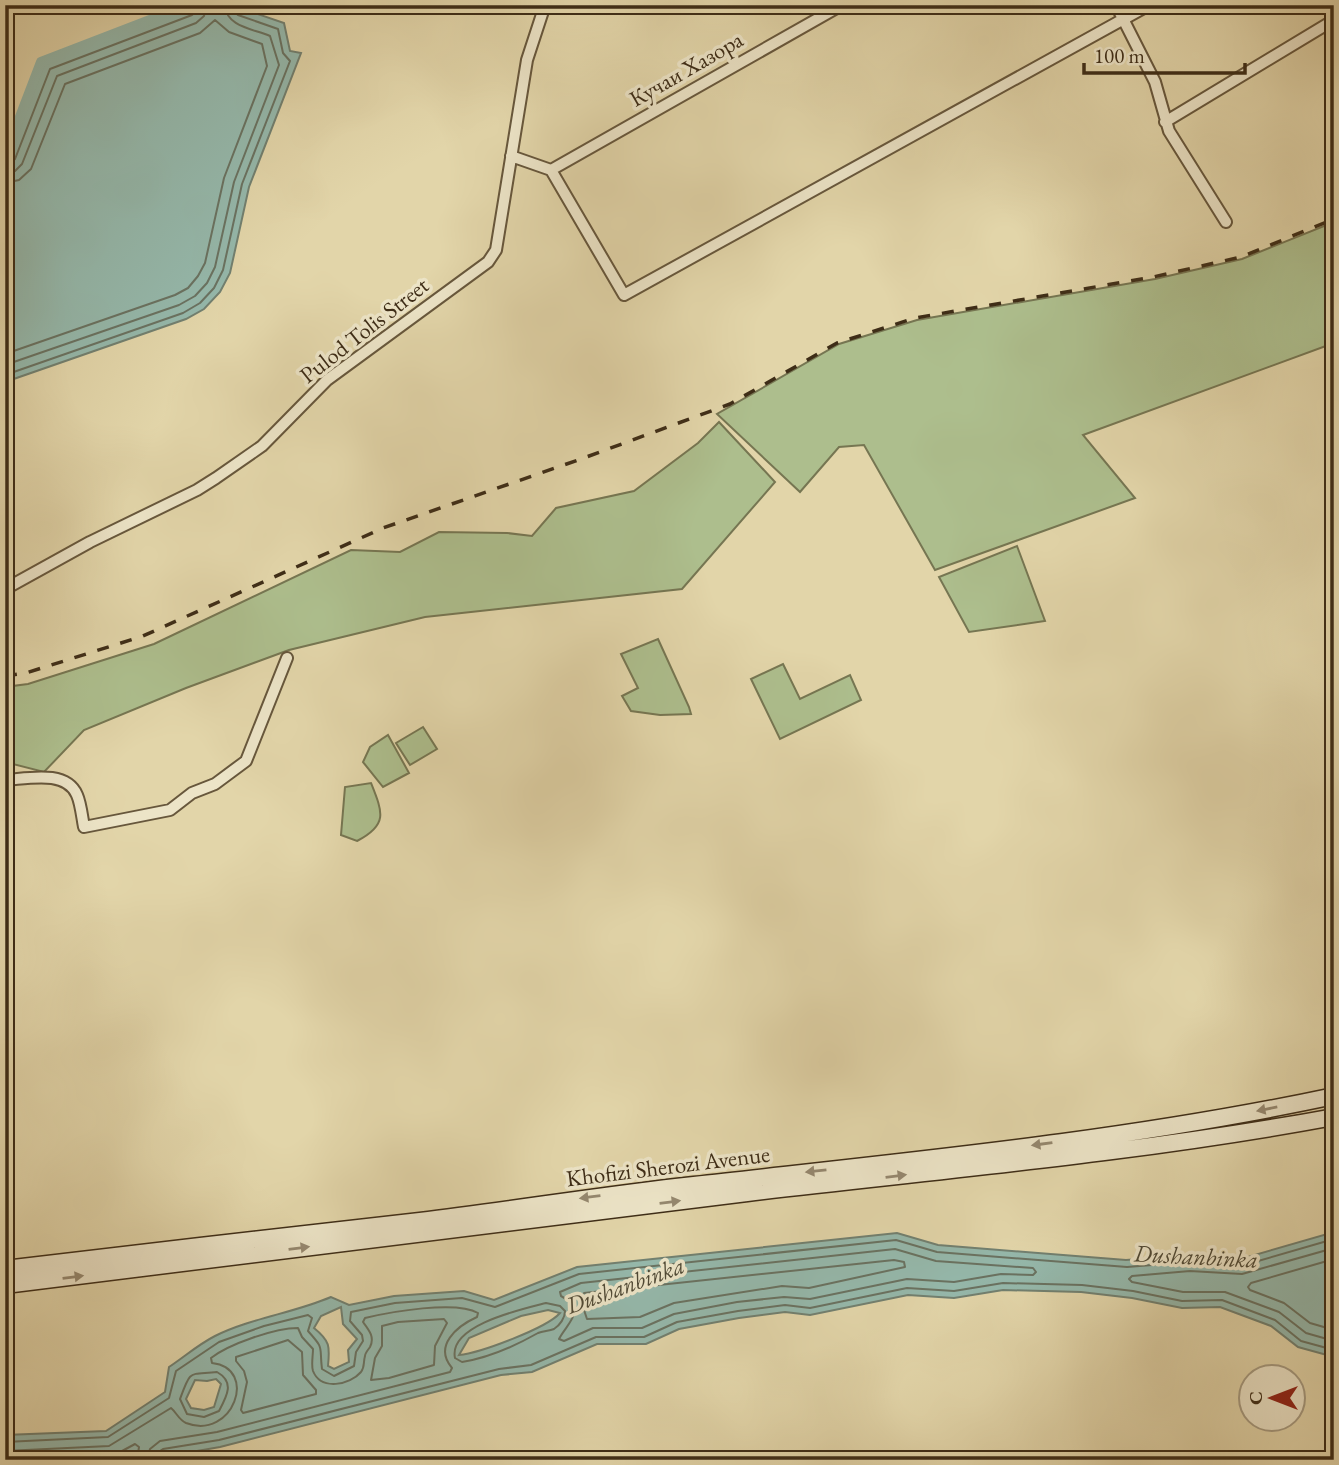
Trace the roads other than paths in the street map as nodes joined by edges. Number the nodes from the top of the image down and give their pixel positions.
1 (545, 5) edge
2 (842, 5) edge
3 (1116, 5) edge
4 (1149, 5) edge
5 (1334, 20) edge
6 (1124, 21) junction
7 (1165, 122) junction
8 (511, 156) junction
9 (551, 170) junction
10 (1226, 222) dead end
11 (5, 589) edge
12 (287, 657) dead end
13 (5, 780) edge
14 (1334, 1096) edge
15 (1334, 1117) edge
16 (5, 1269) edge
17 (5, 1286) edge

1 - 8 street, Pulod Tolis Street
2 - 9 street, Кучаи Хазора
3 - 6 street
4 - 6 street
5 - 7 street
6 - 7 street
6 - 9 street
7 - 10 street
8 - 9 street
8 - 11 street, Pulod Tolis Street
12 - 13 street
14 -> 16 main road, Khofizi Sherozi Avenue
17 -> 15 main road, Khofizi Sherozi Avenue

